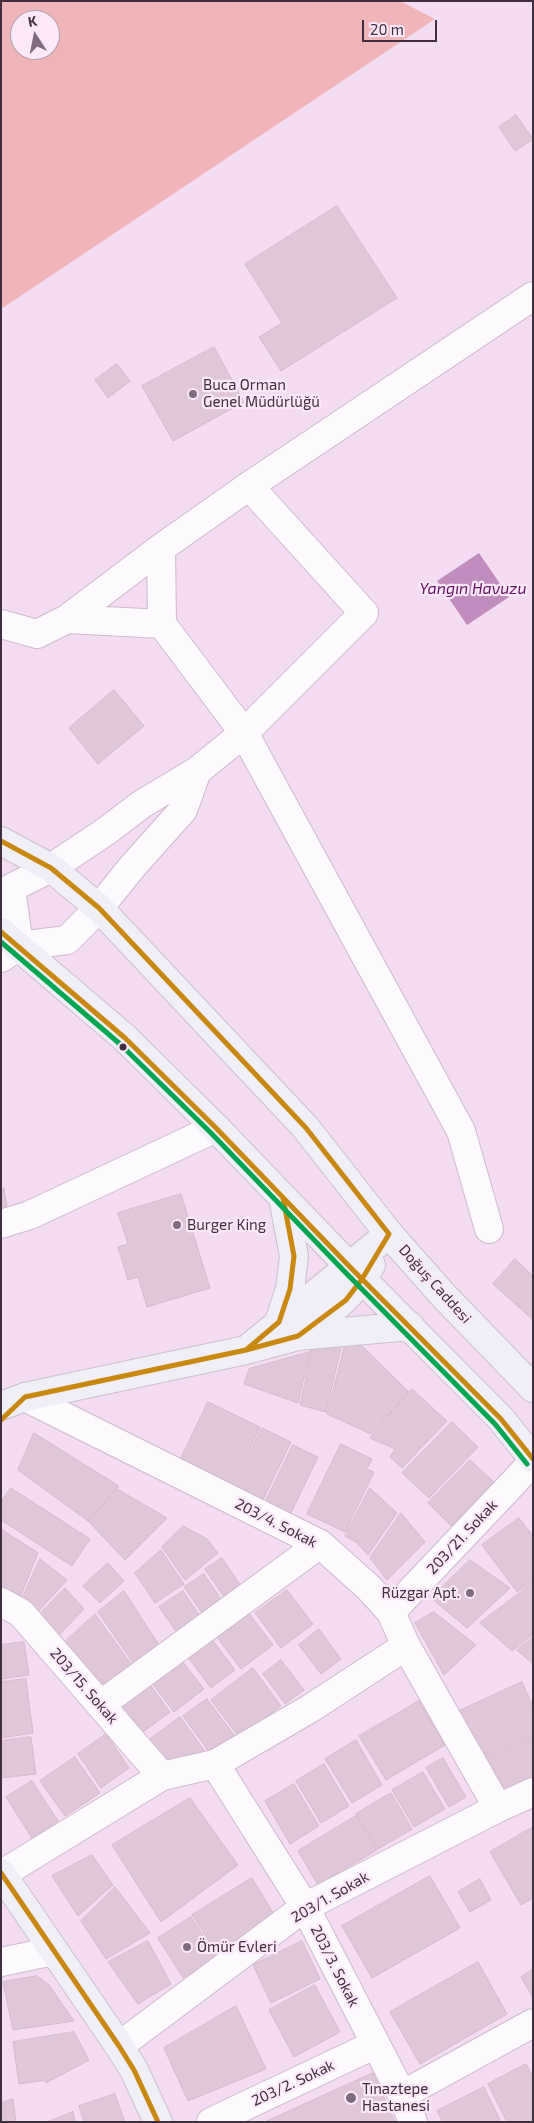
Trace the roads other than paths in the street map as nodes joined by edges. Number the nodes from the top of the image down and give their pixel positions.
1 (533, 296) edge
2 (249, 486) junction
3 (162, 548) junction
4 (67, 619) junction
5 (1, 624) edge
6 (162, 624) junction
7 (244, 733) junction
8 (198, 771) junction
9 (1, 841) edge
10 (51, 868) junction
11 (99, 908) junction
12 (7, 946) edge
13 (216, 1128) junction
14 (283, 1198) junction
15 (1, 1224) edge
16 (489, 1229) dead end
17 (389, 1234) junction
18 (355, 1273) junction
19 (410, 1326) junction
20 (288, 1329) junction
21 (532, 1386) edge
22 (13, 1401) edge
23 (1, 1420) edge
24 (533, 1460) edge
25 (320, 1544) junction
26 (1, 1602) edge
27 (390, 1612) junction
28 (406, 1646) junction
29 (100, 1706) junction
30 (215, 1764) junction
31 (162, 1776) junction
32 (533, 1792) edge
33 (498, 1808) junction
34 (1, 1873) edge
35 (305, 1907) junction
36 (53, 1951) junction
37 (1, 1962) edge
38 (533, 2023) edge
39 (376, 2044) junction
40 (119, 2046) junction
41 (402, 2095) junction
42 (158, 2122) edge
43 (211, 2122) edge
44 (413, 2122) edge

1 - 2 street
2 - 3 street
2 - 7 street
3 - 4 street
3 - 6 street
4 - 5 street
4 - 6 street
6 - 7 street
7 - 8 street
7 - 16 street
8 - 10 street
8 - 11 street
9 - 10 main road, Doğuş Caddesi
10 - 11 main road, Doğuş Caddesi
10 - 12 street
11 - 12 street
11 - 17 main road, Doğuş Caddesi
12 - 13 main road
13 - 14 main road
13 - 15 street
14 - 18 main road
14 - 20 main road
17 - 18 main road
17 - 21 main road, Doğuş Caddesi
18 - 19 main road
18 - 20 main road
19 - 20 main road
19 - 24 main road
20 - 22 main road
22 - 23 main road
22 - 25 street, 203/4. Sokak
24 - 27 street, 203/21. Sokak
25 - 27 street, 203/4. Sokak
25 - 29 street
26 - 29 street, 203/15. Sokak
27 - 28 street, 203/4. Sokak
28 - 30 street
28 - 33 street, 203/4. Sokak
29 - 31 street, 203/15. Sokak
30 - 31 street
30 - 35 street, 203/3. Sokak
31 - 34 street
32 - 33 street, 203/1. Sokak
33 - 35 street, 203/1. Sokak
34 - 36 main road
35 - 39 street, 203/3. Sokak
35 - 40 street, 203/1. Sokak
36 - 37 street
36 - 40 main road
38 - 41 street
39 - 41 street, 203/3. Sokak
39 - 43 street, 203/2. Sokak
40 - 42 main road
41 - 44 street, 203/3. Sokak

